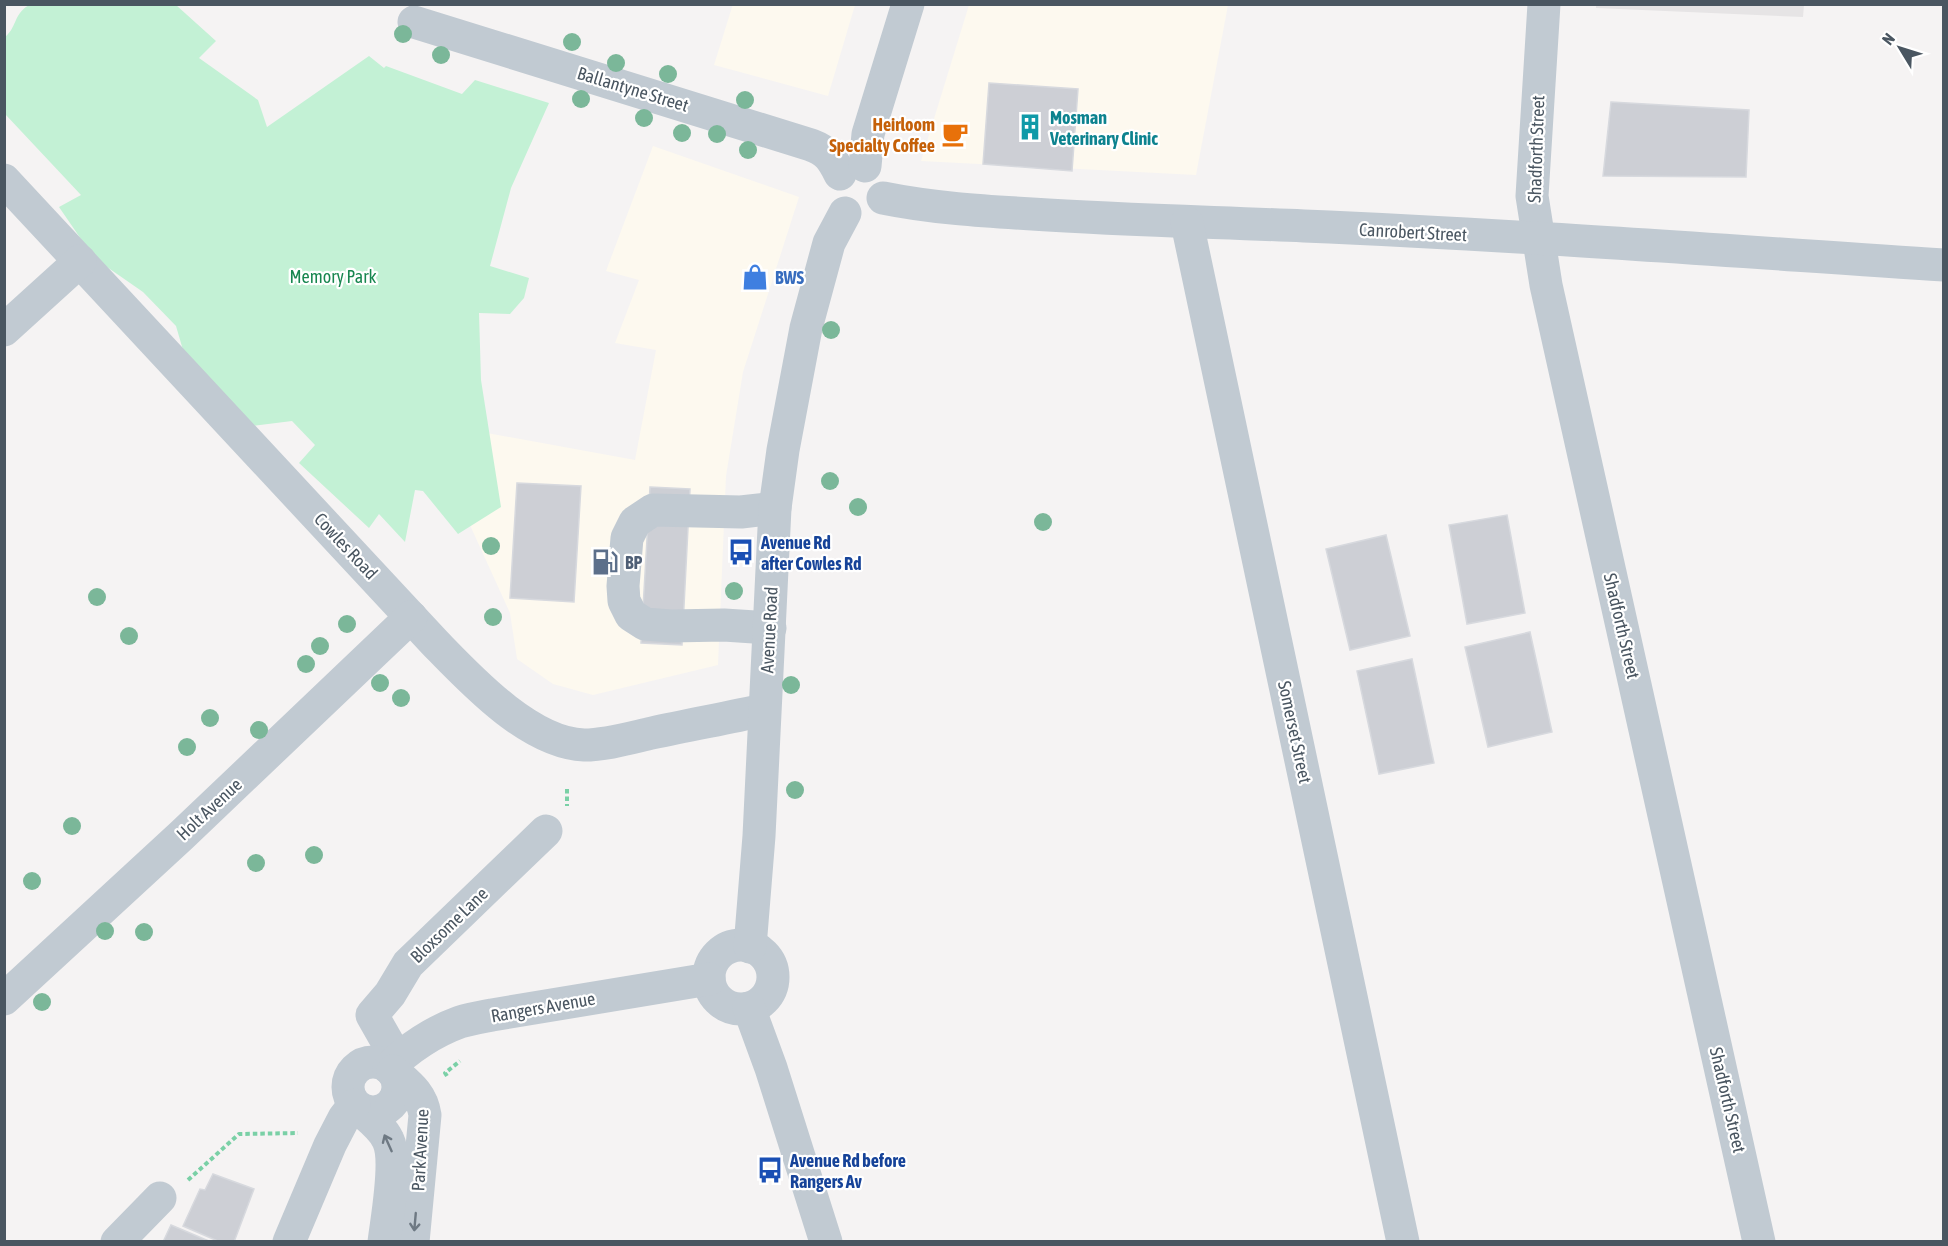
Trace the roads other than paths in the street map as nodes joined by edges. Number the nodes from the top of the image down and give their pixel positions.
1 (908, 4) edge
2 (1544, 4) edge
3 (414, 22) dead end
4 (852, 170) junction
5 (4, 180) edge
6 (883, 198) junction
7 (845, 213) junction
8 (1187, 223) junction
9 (1538, 240) junction
10 (80, 261) junction
11 (1944, 266) edge
12 (4, 330) edge
13 (776, 508) junction
14 (411, 617) junction
15 (770, 628) junction
16 (764, 710) junction
17 (546, 831) dead end
18 (750, 946) junction
19 (710, 979) junction
20 (4, 999) edge
21 (749, 1008) junction
22 (393, 1066) junction
23 (357, 1107) junction
24 (160, 1197) dead end
25 (117, 1242) edge
26 (289, 1242) edge
27 (384, 1242) edge
28 (413, 1242) edge
29 (825, 1242) edge
30 (1403, 1242) edge
31 (1760, 1242) edge

1 - 4 street
2 - 9 street, Shadforth Street
3 - 4 street, Ballantyne Street
4 - 6 street
4 - 7 street
5 - 10 street, Cowles Road
6 - 7 street
6 - 8 street, Canrobert Street
7 - 13 street, Avenue Road
8 - 9 street, Canrobert Street
8 - 30 street, Somerset Street
9 - 11 street, Canrobert Street
9 - 31 street, Shadforth Street
10 - 12 street
10 - 14 street, Cowles Road
13 - 15 street, Avenue Road
13 - 15 street
14 - 16 street, Cowles Road
14 - 20 street, Holt Avenue
15 - 16 street, Avenue Road
16 - 18 street, Avenue Road
17 - 22 street, Bloxsome Lane
18 - 19 street
18 - 21 street
19 - 21 street
19 - 22 street, Rangers Avenue
21 - 29 street
22 - 23 street
22 -> 28 street, Park Avenue
23 - 26 street
27 -> 23 street, Park Avenue
24 - 25 street

